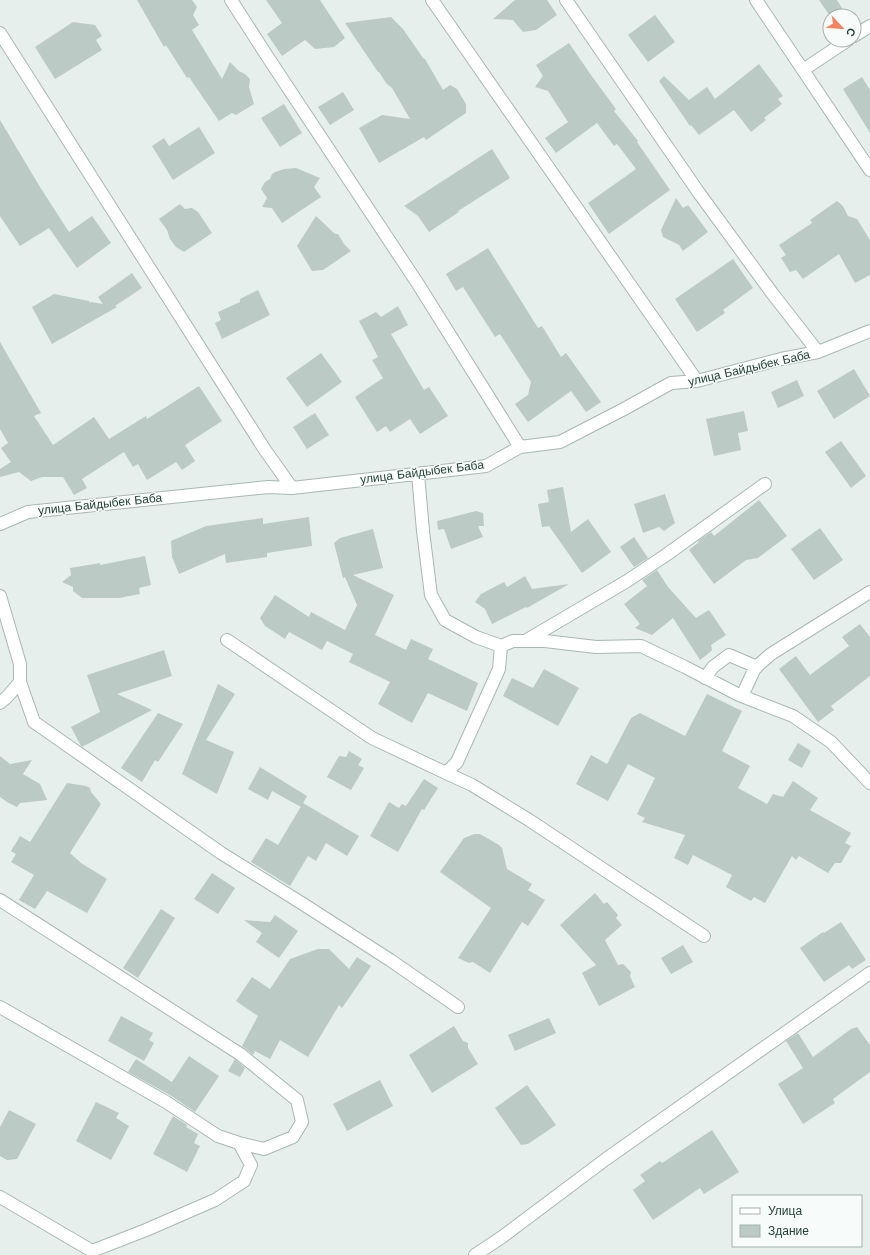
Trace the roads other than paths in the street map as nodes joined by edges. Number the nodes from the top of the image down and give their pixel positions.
1 (231, 0) edge
2 (432, 0) edge
3 (566, 0) edge
4 (756, 0) edge
5 (0, 33) edge
6 (836, 48) edge
7 (803, 70) junction
8 (870, 170) edge
9 (870, 330) edge
10 (818, 352) junction
11 (697, 381) junction
12 (520, 447) junction
13 (418, 474) junction
14 (765, 484) dead end
15 (292, 488) junction
16 (0, 524) edge
17 (870, 592) edge
18 (0, 596) edge
19 (227, 640) dead end
20 (526, 640) junction
21 (501, 646) junction
22 (757, 667) junction
23 (705, 678) junction
24 (20, 682) junction
25 (742, 696) junction
26 (0, 703) edge
27 (446, 773) junction
28 (870, 783) edge
29 (0, 900) edge
30 (704, 936) dead end
31 (870, 973) edge
32 (0, 1007) edge
33 (458, 1007) dead end
34 (238, 1143) junction
35 (0, 1197) edge
36 (92, 1253) edge
37 (475, 1255) edge

1 - 12 street
2 - 11 street
3 - 10 street
4 - 7 street
5 - 15 street
6 - 7 street
7 - 8 street
9 - 10 street, улица Байдыбек Баба
10 - 11 street, улица Байдыбек Баба
11 - 12 street, улица Байдыбек Баба
12 - 13 street, улица Байдыбек Баба
13 - 15 street, улица Байдыбек Баба
13 - 21 street
14 - 20 street
15 - 16 street, улица Байдыбек Баба
17 - 22 street
18 - 24 street
19 - 27 street
20 - 21 street
20 - 23 street
21 - 27 street
22 - 23 street
22 - 25 street
23 - 25 street
24 - 26 street
24 - 33 street
25 - 28 street
27 - 30 street
29 - 34 street
31 - 37 street
32 - 34 street
34 - 36 street
35 - 36 street

